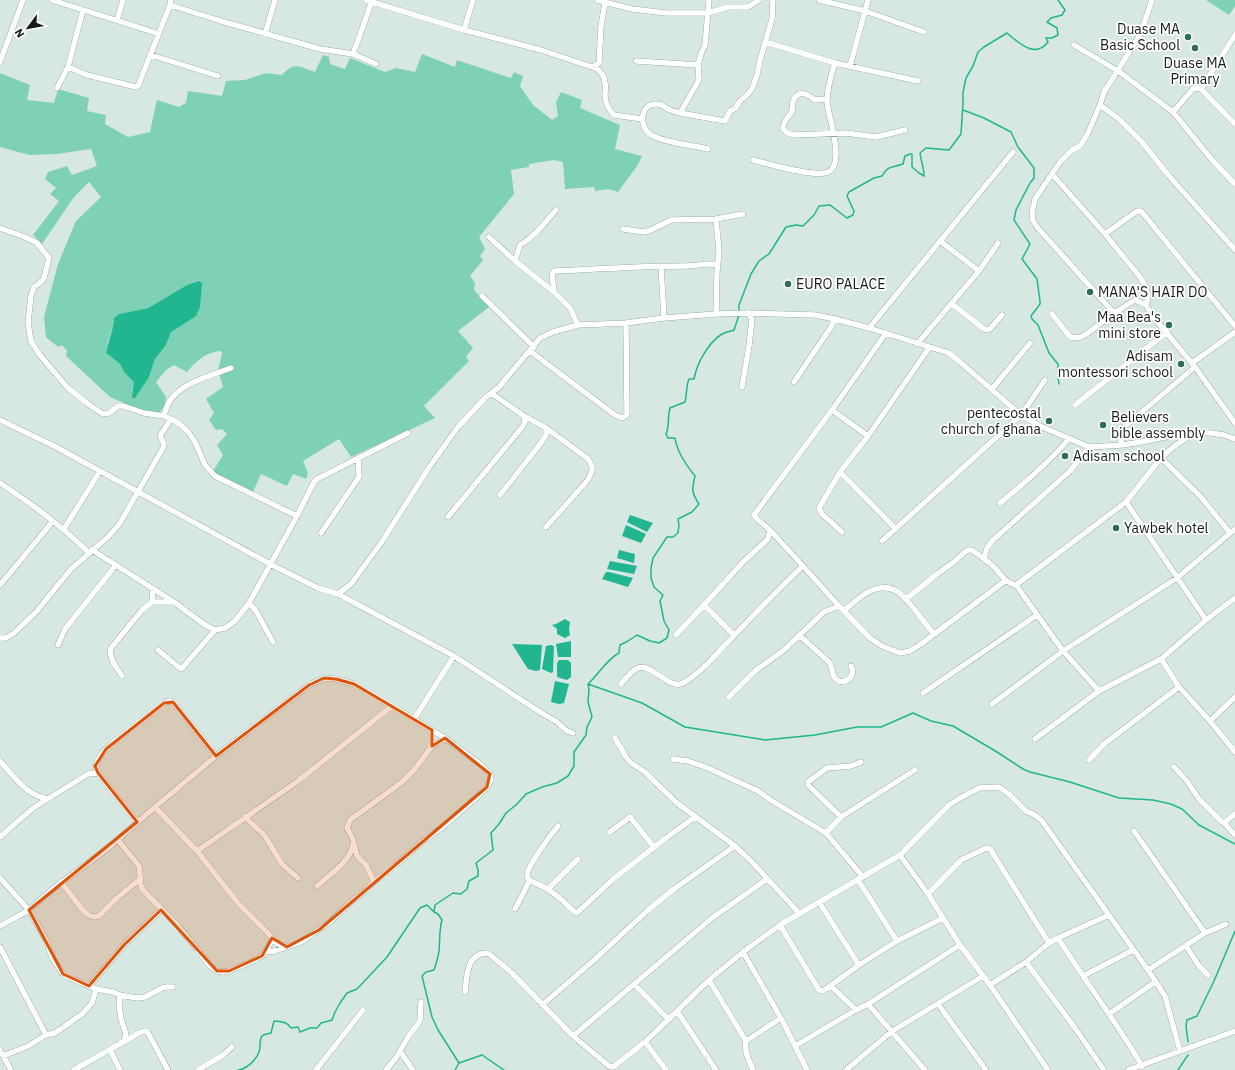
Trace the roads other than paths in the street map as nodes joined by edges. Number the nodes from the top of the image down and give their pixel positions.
1 (23, 0) edge
2 (52, 0) edge
3 (123, 0) edge
4 (276, 0) edge
5 (473, 0) edge
6 (598, 0) edge
7 (709, 0) edge
8 (759, 0) edge
9 (773, 0) edge
10 (820, 0) edge
11 (868, 0) edge
12 (1152, 0) edge
13 (369, 1) edge
14 (170, 2) edge
15 (605, 3) junction
16 (83, 10) junction
17 (865, 11) junction
18 (708, 13) junction
19 (117, 20) junction
20 (464, 30) junction
21 (924, 32) dead end
22 (159, 34) junction
23 (265, 34) junction
24 (1235, 35) edge
25 (765, 42) junction
26 (1074, 45) dead end
27 (353, 54) junction
28 (151, 55) junction
29 (636, 61) dead end
30 (0, 62) edge
31 (835, 63) junction
32 (376, 64) dead end
33 (598, 66) junction
34 (698, 66) junction
35 (850, 66) junction
36 (68, 67) junction
37 (1118, 71) junction
38 (218, 76) dead end
39 (918, 81) dead end
40 (57, 88) dead end
41 (1201, 89) junction
42 (827, 99) junction
43 (1100, 104) junction
44 (1173, 112) junction
45 (680, 113) junction
46 (642, 119) junction
47 (1235, 124) edge
48 (905, 130) dead end
49 (834, 133) junction
50 (708, 149) dead end
51 (1013, 152) dead end
52 (753, 160) dead end
53 (1052, 174) junction
54 (1235, 184) edge
55 (556, 210) dead end
56 (743, 214) dead end
57 (716, 219) junction
58 (0, 228) edge
59 (623, 229) dead end
60 (1105, 234) junction
61 (489, 237) dead end
62 (940, 241) junction
63 (998, 243) dead end
64 (1235, 250) edge
65 (515, 260) junction
66 (718, 265) junction
67 (661, 266) junction
68 (979, 271) junction
69 (554, 292) junction
70 (482, 296) dead end
71 (952, 304) junction
72 (1146, 305) junction
73 (748, 313) junction
74 (1114, 313) junction
75 (716, 314) junction
76 (1052, 314) dead end
77 (1002, 315) dead end
78 (664, 318) junction
79 (835, 319) junction
80 (626, 323) junction
81 (578, 325) junction
82 (1235, 326) edge
83 (870, 328) junction
84 (1167, 332) junction
85 (1235, 332) edge
86 (886, 333) junction
87 (1030, 343) dead end
88 (918, 344) junction
89 (929, 348) junction
90 (532, 349) junction
91 (1194, 365) junction
92 (231, 368) dead end
93 (1045, 380) dead end
94 (794, 382) dead end
95 (742, 387) dead end
96 (992, 389) junction
97 (491, 393) junction
98 (1075, 405) dead end
99 (832, 410) junction
100 (1021, 415) junction
101 (164, 416) junction
102 (524, 416) junction
103 (171, 419) junction
104 (0, 420) edge
105 (1235, 423) edge
106 (546, 428) junction
107 (1195, 432) junction
108 (408, 433) dead end
109 (868, 436) junction
110 (1069, 439) junction
111 (1235, 439) edge
112 (1122, 445) junction
113 (1089, 447) junction
114 (358, 458) junction
115 (1161, 458) junction
116 (100, 471) junction
117 (840, 472) junction
118 (0, 483) edge
119 (138, 491) junction
120 (500, 495) dead end
121 (1126, 502) junction
122 (1000, 503) dead end
123 (297, 516) junction
124 (448, 517) dead end
125 (53, 521) junction
126 (546, 527) dead end
127 (64, 529) junction
128 (896, 529) junction
129 (1235, 529) edge
130 (770, 530) junction
131 (842, 532) dead end
132 (320, 533) dead end
133 (1230, 533) junction
134 (776, 537) junction
135 (768, 539) junction
136 (882, 541) dead end
137 (90, 551) junction
138 (984, 559) junction
139 (272, 564) junction
140 (116, 565) junction
141 (803, 566) junction
142 (1177, 578) junction
143 (1005, 581) junction
144 (1016, 584) junction
145 (0, 586) edge
146 (153, 589) junction
147 (338, 594) junction
148 (1235, 598) edge
149 (906, 599) junction
150 (152, 602) junction
151 (174, 602) junction
152 (249, 603) junction
153 (704, 606) junction
154 (839, 606) junction
155 (844, 610) junction
156 (1037, 615) junction
157 (1206, 620) junction
158 (215, 630) junction
159 (934, 634) junction
160 (676, 635) dead end
161 (734, 635) junction
162 (799, 635) junction
163 (0, 638) edge
164 (273, 642) dead end
165 (58, 645) dead end
166 (158, 650) dead end
167 (1063, 651) junction
168 (454, 656) junction
169 (1161, 659) junction
170 (851, 666) dead end
171 (122, 676) dead end
172 (621, 684) dead end
173 (1179, 687) junction
174 (1099, 691) junction
175 (923, 693) dead end
176 (729, 697) dead end
177 (1235, 697) edge
178 (992, 704) dead end
179 (392, 706) junction
180 (414, 719) junction
181 (1210, 721) junction
182 (432, 730) junction
183 (573, 733) dead end
184 (445, 738) junction
185 (615, 738) dead end
186 (1034, 739) dead end
187 (432, 746) junction
188 (1235, 752) edge
189 (216, 756) junction
190 (673, 759) dead end
191 (0, 760) edge
192 (1089, 760) dead end
193 (861, 762) dead end
194 (1174, 767) dead end
195 (915, 770) dead end
196 (98, 773) junction
197 (47, 799) junction
198 (155, 807) junction
199 (1235, 814) edge
200 (841, 816) junction
201 (246, 817) junction
202 (695, 817) junction
203 (137, 822) junction
204 (1224, 823) junction
205 (558, 826) dead end
206 (610, 832) dead end
207 (1134, 832) dead end
208 (1, 833) edge
209 (826, 834) junction
210 (1235, 835) edge
211 (117, 839) junction
212 (353, 839) junction
213 (735, 846) junction
214 (654, 847) junction
215 (196, 851) junction
216 (900, 855) junction
217 (578, 859) dead end
218 (0, 878) edge
219 (298, 878) dead end
220 (860, 878) junction
221 (140, 879) junction
222 (767, 879) junction
223 (530, 880) junction
224 (61, 882) junction
225 (374, 882) junction
226 (317, 886) dead end
227 (548, 889) junction
228 (928, 894) junction
229 (819, 902) junction
230 (515, 909) dead end
231 (29, 910) junction
232 (161, 910) junction
233 (800, 914) junction
234 (1109, 915) junction
235 (942, 918) junction
236 (1226, 924) dead end
237 (780, 925) junction
238 (0, 926) edge
239 (1205, 934) junction
240 (1058, 938) junction
241 (272, 939) junction
242 (897, 941) junction
243 (1049, 943) junction
244 (960, 945) junction
245 (0, 946) edge
246 (1186, 946) junction
247 (284, 948) junction
248 (1133, 950) junction
249 (265, 952) junction
250 (744, 952) junction
251 (1026, 962) junction
252 (858, 965) junction
253 (1148, 970) junction
254 (1208, 975) dead end
255 (983, 976) junction
256 (1082, 976) junction
257 (709, 980) junction
258 (1155, 982) junction
259 (634, 984) junction
260 (990, 985) junction
261 (89, 986) junction
262 (831, 986) junction
263 (173, 987) dead end
264 (96, 989) junction
265 (465, 992) dead end
266 (120, 995) junction
267 (421, 1002) dead end
268 (868, 1004) junction
269 (938, 1004) junction
270 (542, 1006) junction
271 (364, 1010) dead end
272 (856, 1010) junction
273 (677, 1011) junction
274 (1110, 1014) junction
275 (781, 1018) junction
276 (669, 1020) junction
277 (1235, 1031) edge
278 (891, 1032) junction
279 (126, 1034) junction
280 (46, 1035) junction
281 (573, 1036) junction
282 (132, 1038) junction
283 (746, 1041) junction
284 (645, 1042) junction
285 (123, 1043) junction
286 (795, 1046) junction
287 (232, 1047) dead end
288 (0, 1050) edge
289 (110, 1050) junction
290 (400, 1051) junction
291 (1180, 1051) junction
292 (3, 1056) junction
293 (1140, 1068) edge
294 (317, 1069) edge
295 (848, 1069) edge
296 (11, 1070) edge
297 (74, 1070) edge
298 (120, 1070) edge
299 (168, 1070) edge
300 (198, 1070) edge
301 (386, 1070) edge
302 (413, 1070) edge
303 (666, 1070) edge
304 (716, 1070) edge
305 (754, 1070) edge
306 (807, 1070) edge
307 (925, 1070) edge
308 (986, 1070) edge
309 (1048, 1070) edge
310 (1104, 1070) edge
311 (1128, 1070) edge

1 - 30 street
2 - 16 street
3 - 19 street
4 - 23 street
5 - 20 street
6 - 15 street
7 - 18 street
8 - 18 street
9 - 25 street
10 - 17 street
11 - 17 street
12 - 37 street
13 - 20 street
13 - 27 street
14 - 22 street
14 - 23 street
15 - 18 street
15 - 33 street
16 - 19 street
16 - 36 street
17 - 21 street
17 - 35 street
18 - 34 street
19 - 22 street
20 - 33 street
22 - 28 street
23 - 27 street
24 - 41 street
25 - 31 street
25 - 45 street
26 - 37 street
27 - 32 street
28 - 36 street
28 - 38 street
29 - 34 street
31 - 35 street
31 - 42 street
33 - 46 street
34 - 45 street
35 - 39 street
36 - 40 street
37 - 43 street
37 - 44 street
41 - 44 street
41 - 47 street
42 - 49 street
42 - 49 street
43 - 53 street
43 - 64 street
44 - 54 street
45 - 46 street
46 - 50 street
48 - 49 street
49 - 52 street
51 - 62 street
53 - 60 street
53 - 74 street
55 - 65 street
56 - 57 street
57 - 59 street
57 - 66 street
58 - 101 street
60 - 72 street
60 - 82 street
61 - 65 street
62 - 68 street
62 - 83 street
63 - 68 street
65 - 69 street
66 - 67 street
66 - 75 street
67 - 69 street
67 - 78 street
68 - 71 street
69 - 81 street
70 - 90 street
71 - 77 street
71 - 88 street
72 - 74 street
72 - 84 street
73 - 75 street
73 - 79 street
73 - 95 street
74 - 76 street
75 - 78 street
78 - 80 street
79 - 83 street
79 - 94 street
80 - 81 street
80 - 90 street
81 - 90 street
83 - 86 street
84 - 91 street
84 - 98 street
85 - 91 street
86 - 88 street
86 - 99 street
87 - 96 street
88 - 89 street
89 - 96 street
89 - 109 street
90 - 97 street
91 - 105 street
91 - 112 street
92 - 101 street
93 - 100 street
96 - 100 street
97 - 102 street
97 - 147 street
99 - 109 street
99 - 130 street
100 - 110 street
100 - 128 street
101 - 103 street
102 - 106 street
102 - 124 street
103 - 119 street
103 - 123 street
104 - 116 street
106 - 120 street
106 - 126 street
107 - 111 street
107 - 112 street
107 - 115 street
108 - 114 street
109 - 117 street
110 - 113 street
110 - 122 street
112 - 113 street
113 - 138 street
114 - 123 street
114 - 132 street
115 - 121 street
115 - 133 street
116 - 119 street
116 - 127 street
117 - 128 street
117 - 131 street
118 - 125 street
119 - 137 street
119 - 139 street
121 - 142 street
121 - 144 street
123 - 139 street
125 - 127 street
125 - 145 street
127 - 137 street
128 - 136 street
129 - 133 street
130 - 134 street
130 - 135 street
133 - 142 street
134 - 135 street
134 - 141 street
135 - 153 street
137 - 140 street
137 - 163 street
138 - 143 street
138 - 149 street
139 - 147 street
139 - 152 street
140 - 146 street
140 - 165 street
141 - 154 street
141 - 161 street
142 - 157 street
142 - 167 street
143 - 144 street
143 - 159 street
144 - 156 street
146 - 150 street
146 - 151 street
147 - 168 street
148 - 157 street
149 - 155 street
149 - 159 street
150 - 151 street
150 - 171 street
151 - 158 street
152 - 158 street
152 - 164 street
153 - 160 street
153 - 161 street
154 - 155 street
154 - 162 street
155 - 159 street
156 - 167 street
156 - 175 street
157 - 169 street
158 - 166 street
161 - 172 street
162 - 170 street
162 - 176 street
167 - 174 street
167 - 178 street
168 - 180 street
168 - 183 street
169 - 173 street
169 - 174 street
173 - 181 street
173 - 192 street
174 - 186 street
177 - 181 street
179 - 180 street
179 - 189 street
179 - 201 street
180 - 182 street
181 - 188 street
182 - 184 street
182 - 187 street
184 - 187 street
184 - 225 street
185 - 202 street
187 - 212 street
189 - 196 street
189 - 198 street
190 - 209 street
191 - 197 street
193 - 200 street
194 - 204 street
195 - 200 street
196 - 197 street
196 - 203 street
197 - 208 street
198 - 203 street
198 - 215 street
199 - 204 street
200 - 209 street
201 - 215 street
201 - 219 street
202 - 213 street
202 - 214 street
203 - 211 street
204 - 210 street
205 - 223 street
206 - 214 street
207 - 239 street
209 - 220 street
211 - 221 street
211 - 224 street
212 - 225 street
212 - 226 street
213 - 222 street
213 - 270 street
214 - 227 street
215 - 241 street
216 - 220 street
216 - 228 street
216 - 234 street
217 - 227 street
218 - 231 street
220 - 229 street
220 - 242 street
221 - 224 street
221 - 232 street
222 - 233 street
222 - 259 street
223 - 227 street
223 - 230 street
224 - 231 street
225 - 247 street
228 - 235 street
228 - 243 street
229 - 233 street
229 - 252 street
231 - 238 street
231 - 261 street
232 - 249 street
232 - 261 street
233 - 237 street
234 - 240 street
234 - 248 street
235 - 242 street
235 - 244 street
236 - 239 street
237 - 250 street
237 - 262 street
239 - 246 street
240 - 243 street
240 - 256 street
241 - 247 street
241 - 249 street
242 - 252 street
243 - 251 street
244 - 255 street
244 - 268 street
245 - 280 street
246 - 253 street
246 - 254 street
247 - 249 street
248 - 253 street
248 - 256 street
250 - 257 street
250 - 275 street
251 - 260 street
251 - 310 street
252 - 262 street
253 - 258 street
255 - 260 street
255 - 269 street
256 - 274 street
257 - 273 street
257 - 283 street
258 - 274 street
258 - 291 street
259 - 276 street
259 - 281 street
260 - 309 street
261 - 264 street
262 - 272 street
263 - 266 street
264 - 266 street
264 - 280 street
265 - 270 street
266 - 279 street
267 - 290 street
268 - 272 street
268 - 278 street
269 - 278 street
269 - 308 street
270 - 281 street
271 - 294 street
272 - 286 street
273 - 276 street
273 - 304 street
274 - 293 street
275 - 283 street
275 - 286 street
276 - 284 street
277 - 291 street
278 - 295 street
278 - 307 street
279 - 282 street
279 - 285 street
280 - 292 street
281 - 284 street
282 - 285 street
282 - 299 street
283 - 305 street
284 - 303 street
285 - 289 street
286 - 306 street
287 - 300 street
288 - 292 street
289 - 297 street
289 - 298 street
290 - 301 street
290 - 302 street
291 - 293 street
292 - 296 street
293 - 311 street

